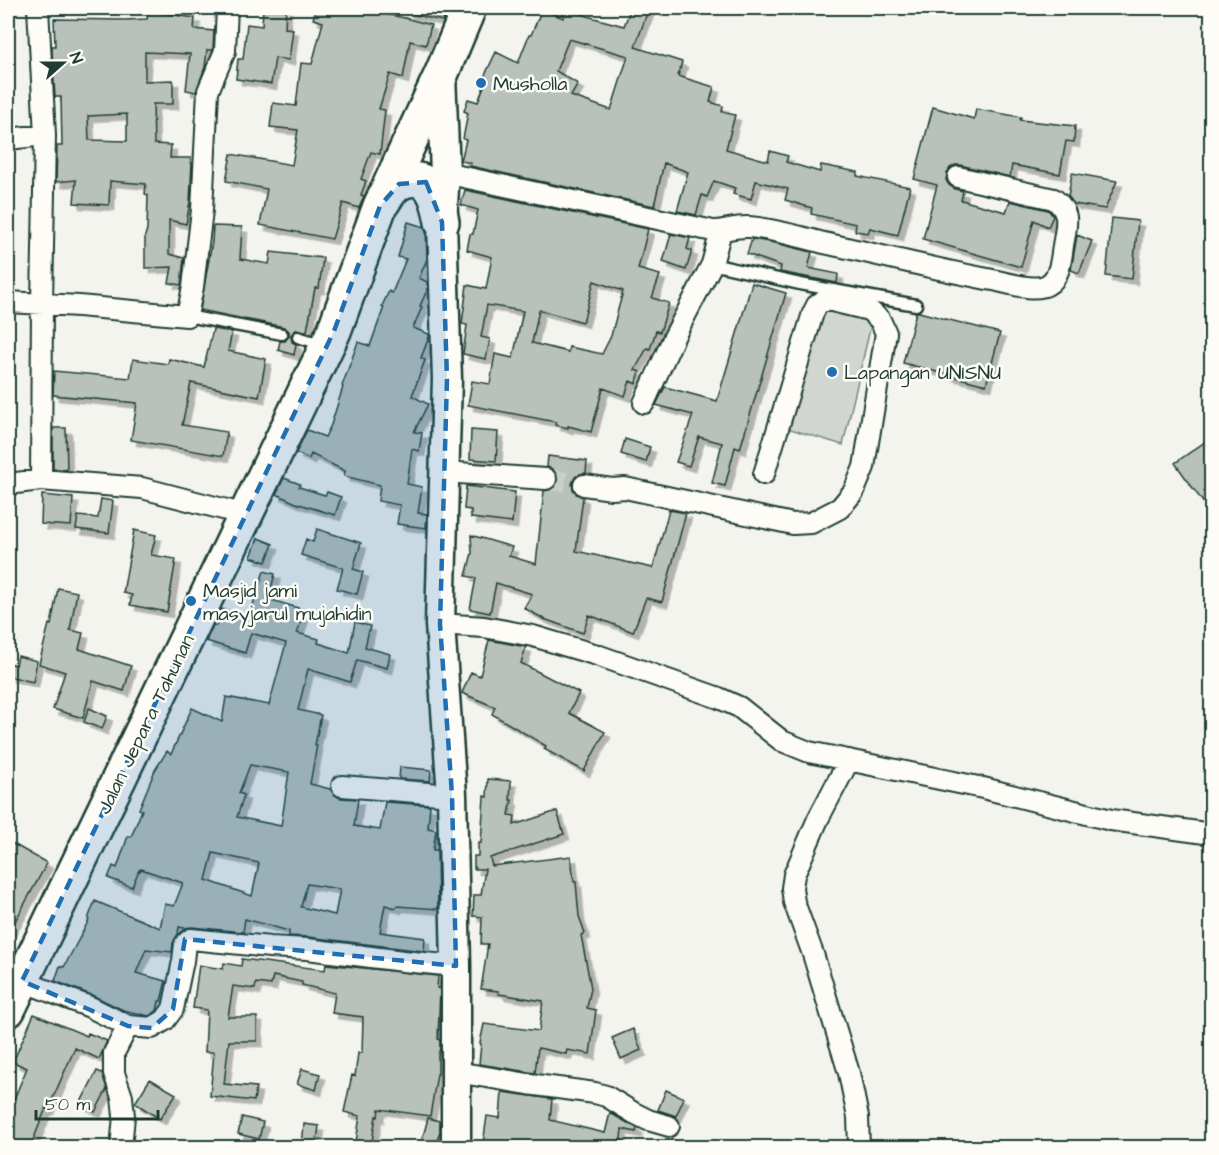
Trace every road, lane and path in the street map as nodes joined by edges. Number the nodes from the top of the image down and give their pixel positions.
1 (38, 8) edge
2 (227, 8) edge
3 (470, 8) edge
4 (441, 75) junction
5 (45, 135) junction
6 (8, 139) edge
7 (445, 173) junction
8 (958, 177) dead end
9 (380, 206) junction
10 (442, 222) junction
11 (721, 231) junction
12 (712, 264) junction
13 (8, 302) edge
14 (42, 304) junction
15 (916, 305) dead end
16 (187, 316) junction
17 (282, 334) dead end
18 (644, 403) dead end
19 (444, 472) junction
20 (764, 474) dead end
21 (546, 479) tunnel mouth
22 (41, 480) junction
23 (8, 484) edge
24 (584, 485) tunnel mouth
25 (246, 515) junction
26 (440, 624) junction
27 (849, 760) junction
28 (342, 786) dead end
29 (453, 795) junction
30 (1212, 834) edge
31 (456, 966) junction
32 (22, 981) junction
33 (8, 1010) edge
34 (128, 1026) junction
35 (456, 1072) junction
36 (669, 1125) dead end
37 (121, 1148) edge
38 (456, 1148) edge
39 (859, 1148) edge

1 - 5 street
2 - 16 street
3 - 4 highway, Jalan Jepara Tahunan
4 - 7 main road
4 - 9 highway, Jalan Jepara Tahunan
5 - 6 street
5 - 14 street
7 - 10 main road
7 - 11 street
8 - 11 street
9 - 10 highway
9 - 25 highway, Jalan Jepara Tahunan
10 - 19 main road
11 - 12 street
12 - 15 lane
12 - 18 street
13 - 14 street
14 - 16 street
14 - 22 street
16 - 17 lane
19 - 21 street
19 - 26 main road
20 - 24 street
22 - 23 street
22 - 25 street
25 - 32 highway, Jalan Jepara Tahunan
26 - 27 street
26 - 29 main road
27 - 30 street
27 - 39 street
28 - 29 street
29 - 31 main road
31 - 34 street
31 - 35 main road
32 - 33 highway, Jalan Jepara Tahunan
32 - 34 street
34 - 37 street
35 - 36 street
35 - 38 main road

